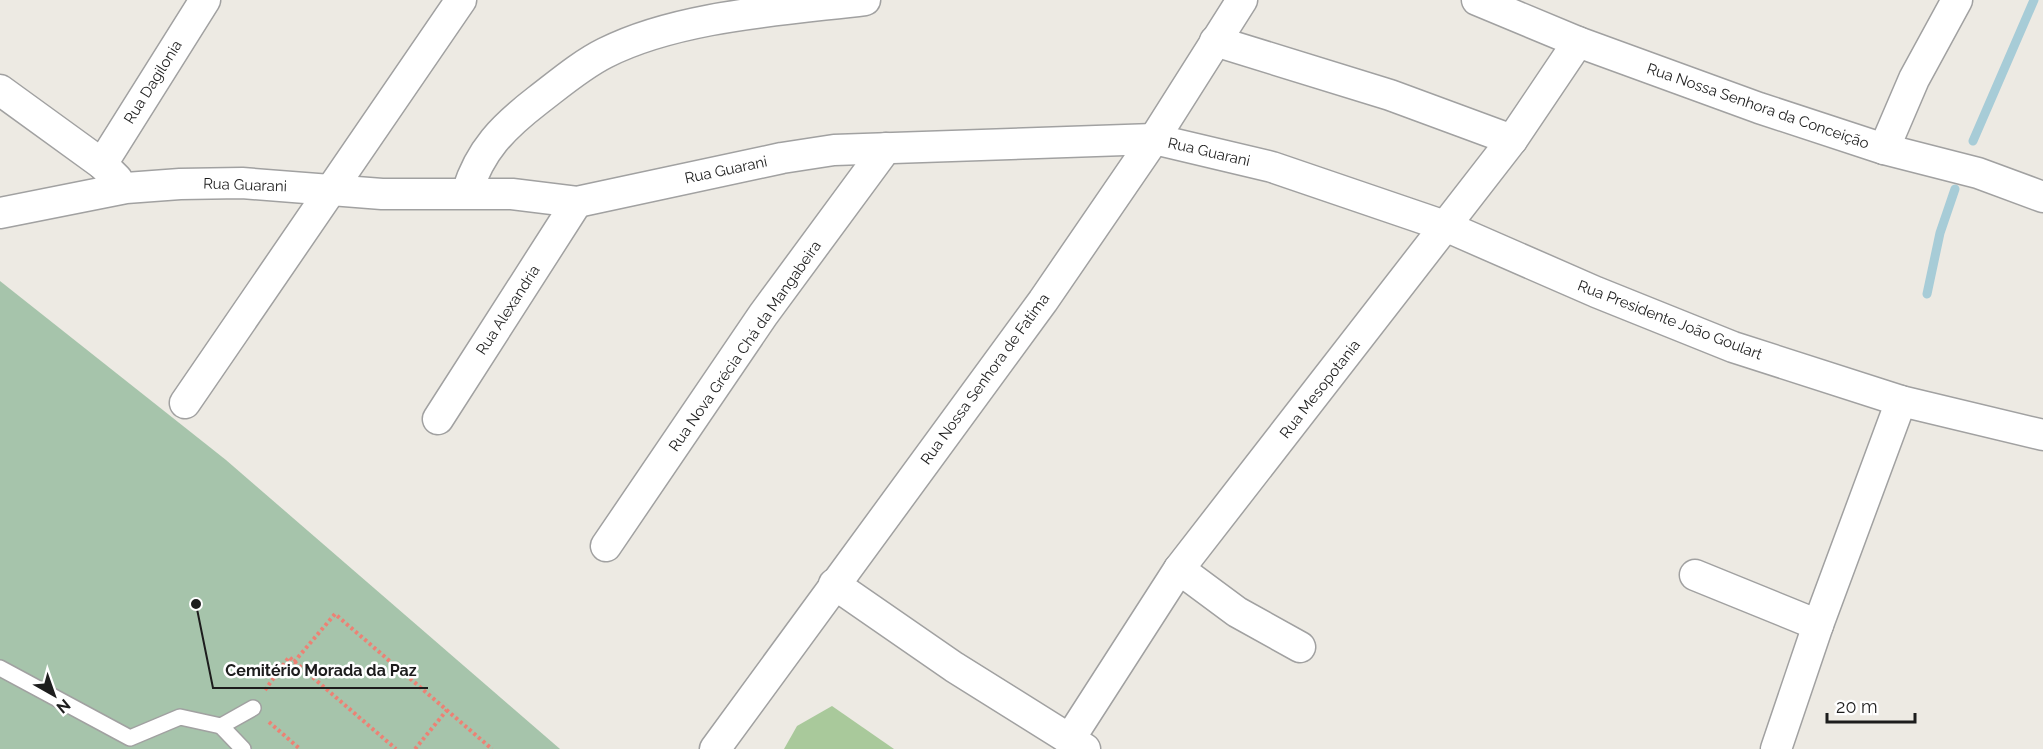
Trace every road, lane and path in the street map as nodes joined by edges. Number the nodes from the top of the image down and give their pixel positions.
1 (206, 0) edge
2 (461, 0) edge
3 (865, 0) edge
4 (1242, 0) edge
5 (1477, 0) edge
6 (1957, 0) edge
7 (702, 11) edge
8 (1215, 41) junction
9 (1578, 42) junction
10 (0, 90) edge
11 (1154, 140) junction
12 (1512, 140) junction
13 (886, 148) junction
14 (1884, 149) junction
15 (102, 164) junction
16 (126, 188) junction
17 (329, 190) junction
18 (467, 192) junction
19 (2043, 197) edge
20 (577, 202) junction
21 (0, 213) edge
22 (1445, 226) junction
23 (1901, 400) junction
24 (185, 403) dead end
25 (438, 419) dead end
26 (2043, 435) edge
27 (606, 546) dead end
28 (1179, 569) junction
29 (1695, 575) dead end
30 (834, 584) junction
31 (1818, 625) junction
32 (1300, 648) dead end
33 (294, 662) junction
34 (0, 668) edge
35 (253, 708) junction
36 (447, 710) junction
37 (221, 726) junction
38 (1077, 745) edge
39 (243, 749) edge
40 (300, 749) edge
41 (396, 749) edge
42 (415, 749) edge
43 (492, 749) edge
44 (715, 749) edge
45 (1776, 749) edge

1 - 15 street, Rua Dagilonia
2 - 17 street
3 - 7 street
4 - 8 street, Rua Nossa Senhora de Fatima
5 - 9 street, Rua Nossa Senhora da Conceição
6 - 14 street
7 - 18 street
8 - 11 street, Rua Nossa Senhora de Fatima
8 - 12 street
9 - 12 street, Rua Mesopotania
9 - 14 street, Rua Nossa Senhora da Conceição
10 - 15 street
11 - 13 street, Rua Guarani
11 - 22 street, Rua Guarani
11 - 30 street, Rua Nossa Senhora de Fatima
12 - 22 street, Rua Mesopotania
13 - 20 street, Rua Guarani
13 - 27 street, Rua Nova Grécia Chá da Mangabeira
14 - 19 street, Rua Nossa Senhora da Conceição
15 - 16 street
16 - 17 street, Rua Guarani
16 - 21 street, Rua Guarani
17 - 18 street, Rua Guarani
17 - 24 street
18 - 20 street, Rua Guarani
20 - 25 street, Rua Alexandria
22 - 23 street, Rua Presidente João Goulart
22 - 28 street, Rua Mesopotania
23 - 26 street, Rua Presidente João Goulart
23 - 31 street
28 - 32 street
28 - 38 street, Rua Mesopotania
29 - 31 street
30 - 38 street
30 - 44 street, Rua Nossa Senhora de Fatima
31 - 45 street
33 - 35 path
33 - 36 path
33 - 41 path
34 - 37 lane
35 - 37 lane
35 - 40 path
36 - 42 path
36 - 43 path
37 - 39 lane

